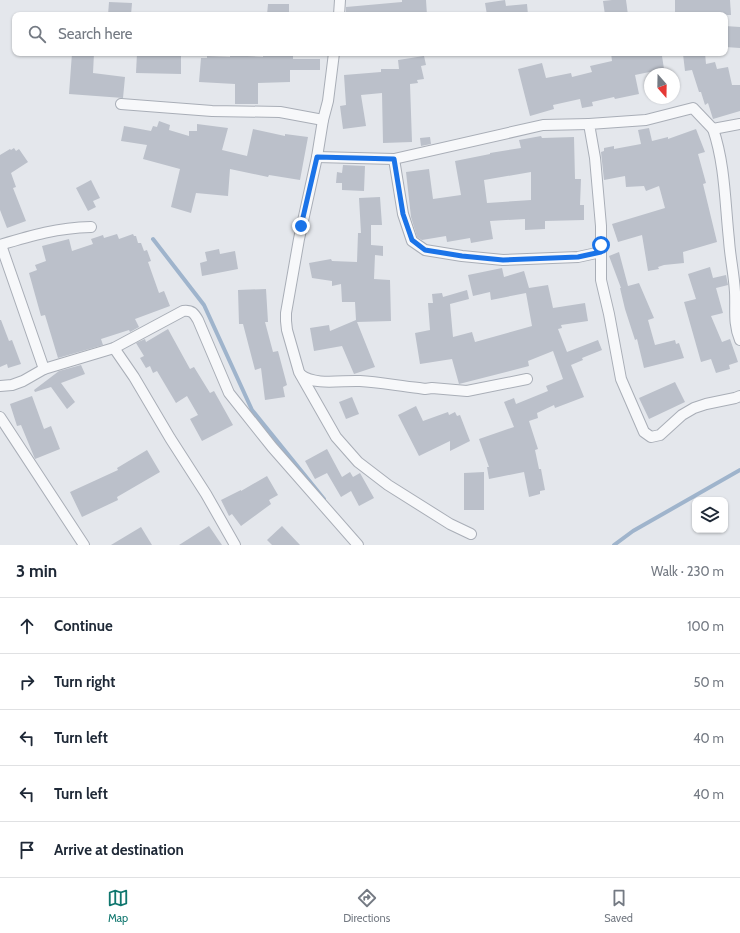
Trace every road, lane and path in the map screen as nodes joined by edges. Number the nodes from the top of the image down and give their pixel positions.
1 (340, 0) edge
2 (339, 12) edge
3 (334, 56) edge
4 (121, 104) dead end
5 (323, 120) junction
6 (589, 124) junction
7 (740, 124) edge
8 (713, 129) junction
9 (317, 157) junction
10 (394, 159) junction
11 (92, 227) dead end
12 (0, 245) edge
13 (601, 252) junction
14 (740, 340) edge
15 (114, 348) junction
16 (44, 369) junction
17 (301, 375) junction
18 (527, 379) dead end
19 (0, 386) edge
20 (740, 396) edge
21 (0, 417) edge
22 (471, 534) dead end
23 (84, 545) edge
24 (235, 545) edge
25 (358, 545) edge

1 - 2 street
3 - 5 street
4 - 5 street
5 - 9 street
6 - 8 street
6 - 10 street
6 - 13 street
7 - 8 street
8 - 14 street
9 - 10 street
9 - 17 street
10 - 13 street
11 - 12 street
12 - 16 street
13 - 20 street
15 - 16 street
15 - 24 street
15 - 25 street
16 - 19 street
17 - 18 street
17 - 22 street
21 - 23 street

